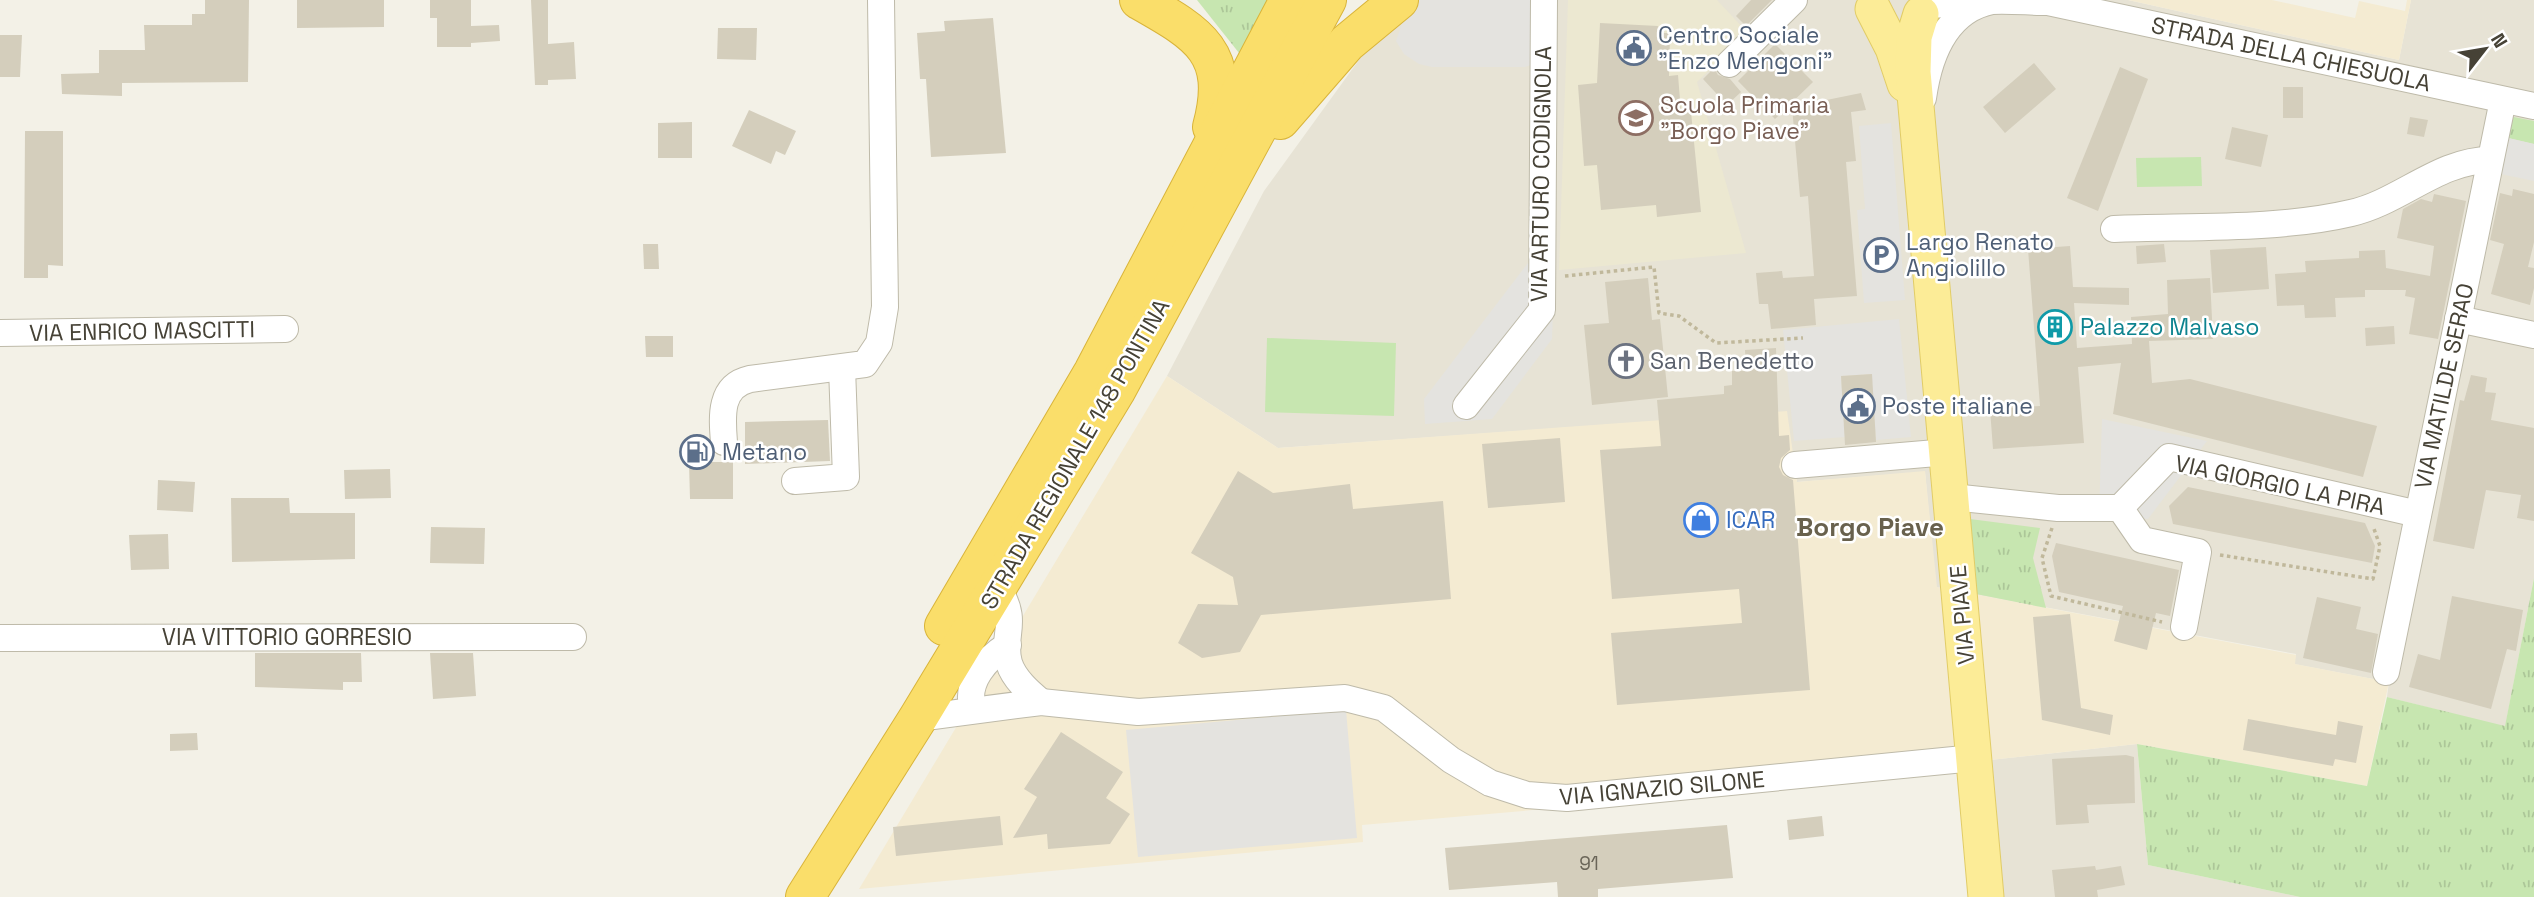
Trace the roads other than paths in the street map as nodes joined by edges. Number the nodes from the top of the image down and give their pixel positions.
1 (880, 0) edge
2 (1139, 0) edge
3 (1178, 0) edge
4 (1289, 0) edge
5 (1327, 0) edge
6 (1399, 0) edge
7 (1544, 0) edge
8 (1794, 0) edge
9 (1992, 1) edge
10 (2045, 1) edge
11 (1868, 5) edge
12 (1929, 6) edge
13 (1198, 38) junction
14 (1729, 64) dead end
15 (2503, 100) junction
16 (2534, 106) edge
17 (1919, 124) junction
18 (2490, 160) junction
19 (1196, 180) junction
20 (2115, 229) dead end
21 (1193, 250) junction
22 (2458, 319) junction
23 (285, 329) dead end
24 (0, 332) edge
25 (2534, 335) edge
26 (853, 366) junction
27 (1466, 406) dead end
28 (724, 442) dead end
29 (1948, 452) junction
30 (1795, 465) dead end
31 (795, 481) dead end
32 (1952, 497) junction
33 (2120, 508) junction
34 (2418, 514) junction
35 (998, 588) junction
36 (2185, 627) road end
37 (573, 637) dead end
38 (0, 638) edge
39 (1008, 645) junction
40 (2386, 672) dead end
41 (1041, 702) junction
42 (973, 710) junction
43 (918, 718) junction
44 (1974, 758) junction
45 (782, 897) edge
46 (805, 897) edge
47 (1986, 897) edge

1 - 26 street
2 - 13 highway
3 - 13 highway
4 - 19 highway, STRADA REGIONALE 148 PONTINA
5 - 21 highway, STRADA REGIONALE 148 PONTINA
6 - 21 highway
7 - 27 street, VIA ARTURO CODIGNOLA
8 - 14 street
9 - 10 street, STRADA DELLA CHIESUOLA
9 - 12 street, STRADA DELLA CHIESUOLA
9 - 17 street, STRADA DELLA CHIESUOLA
10 - 15 street, STRADA DELLA CHIESUOLA
11 - 12 main road
11 - 17 main road, VIA PIAVE
12 - 17 main road, VIA PIAVE
13 - 19 highway
15 - 16 street, STRADA DELLA CHIESUOLA
15 - 18 street, VIA MATILDE SERAO
17 - 29 main road, VIA PIAVE
18 - 20 street
18 - 22 street, VIA MATILDE SERAO
19 - 45 highway, STRADA REGIONALE 148 PONTINA
21 - 35 highway, STRADA REGIONALE 148 PONTINA
22 - 25 street
22 - 34 street, VIA MATILDE SERAO
23 - 24 street, VIA ENRICO MASCITTI
26 - 28 street
26 - 31 street
29 - 30 street
29 - 32 main road, VIA PIAVE
32 - 33 street
32 - 44 main road, VIA PIAVE
33 - 34 street, VIA GIORGIO LA PIRA
33 - 36 street
34 - 40 street, VIA MATILDE SERAO
35 - 39 street
35 - 43 highway, STRADA REGIONALE 148 PONTINA
37 - 38 street, VIA VITTORIO GORRESIO
39 - 41 street
39 - 42 street
41 - 42 street, VIA IGNAZIO SILONE
41 - 44 street, VIA IGNAZIO SILONE
42 - 43 street, VIA IGNAZIO SILONE
43 - 46 highway, STRADA REGIONALE 148 PONTINA
44 - 47 main road, VIA PIAVE

